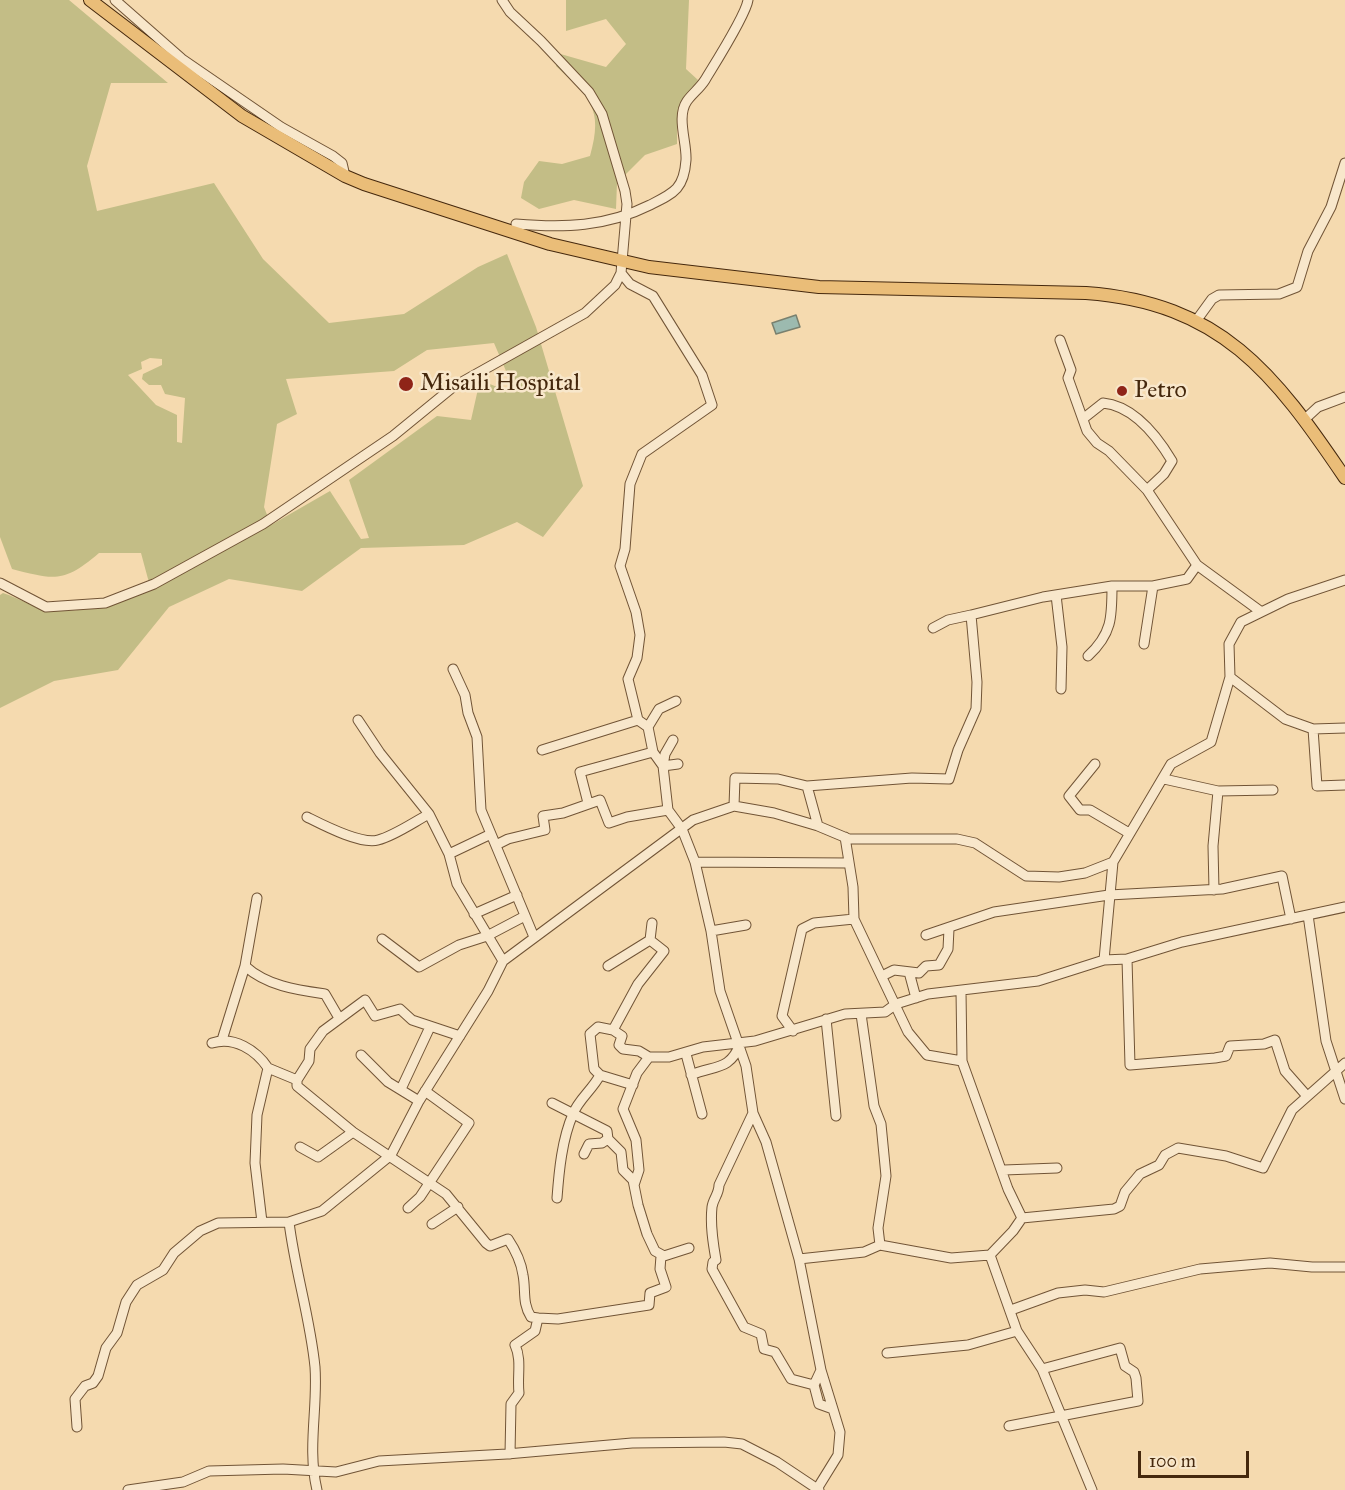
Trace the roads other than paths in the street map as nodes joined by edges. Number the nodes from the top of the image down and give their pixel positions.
1 (90, 0) edge
2 (115, 0) edge
3 (502, 0) edge
4 (748, 0) edge
5 (1345, 164) edge
6 (345, 176) junction
7 (626, 217) junction
8 (516, 224) dead end
9 (622, 260) junction
10 (621, 273) junction
11 (1196, 321) junction
12 (1060, 340) dead end
13 (1345, 397) edge
14 (1083, 417) junction
15 (1305, 419) junction
16 (1345, 478) edge
17 (1147, 490) junction
18 (1197, 565) junction
19 (1345, 580) edge
20 (0, 583) edge
21 (1112, 586) junction
22 (1153, 586) junction
23 (1056, 595) junction
24 (1260, 611) junction
25 (971, 615) junction
26 (933, 628) dead end
27 (1144, 644) dead end
28 (1088, 656) dead end
29 (453, 669) dead end
30 (1230, 677) junction
31 (1062, 689) dead end
32 (676, 701) dead end
33 (358, 720) dead end
34 (638, 720) junction
35 (648, 728) junction
36 (1345, 728) edge
37 (1313, 729) junction
38 (673, 740) dead end
39 (542, 750) dead end
40 (653, 752) junction
41 (678, 764) dead end
42 (1095, 764) dead end
43 (663, 766) junction
44 (1164, 780) junction
45 (1345, 785) edge
46 (807, 786) junction
47 (1273, 790) dead end
48 (1218, 791) junction
49 (588, 803) junction
50 (734, 806) junction
51 (668, 810) junction
52 (429, 814) junction
53 (307, 817) dead end
54 (818, 826) junction
55 (682, 829) junction
56 (1129, 833) junction
57 (491, 834) junction
58 (845, 837) junction
59 (496, 845) junction
60 (450, 854) junction
61 (695, 862) junction
62 (1113, 862) junction
63 (848, 863) junction
64 (1214, 890) junction
65 (1109, 895) junction
66 (517, 896) junction
67 (257, 898) dead end
68 (1345, 908) edge
69 (474, 914) junction
70 (1308, 915) junction
71 (525, 916) junction
72 (854, 919) junction
73 (1291, 919) junction
74 (652, 923) dead end
75 (746, 925) dead end
76 (949, 929) junction
77 (711, 931) junction
78 (926, 935) dead end
79 (487, 936) junction
80 (534, 937) junction
81 (382, 939) dead end
82 (650, 940) junction
83 (1127, 959) junction
84 (1104, 960) junction
85 (503, 961) junction
86 (245, 966) junction
87 (608, 966) dead end
88 (909, 972) junction
89 (882, 976) junction
90 (961, 991) junction
91 (916, 998) junction
92 (896, 1004) junction
93 (861, 1014) junction
94 (339, 1018) junction
95 (826, 1019) junction
96 (430, 1027) junction
97 (613, 1030) junction
98 (793, 1030) junction
99 (460, 1036) junction
100 (740, 1044) junction
101 (686, 1054) junction
102 (361, 1055) dead end
103 (649, 1057) junction
104 (962, 1061) junction
105 (1345, 1063) edge
106 (268, 1068) junction
107 (1334, 1073) junction
108 (600, 1075) junction
109 (691, 1075) junction
110 (297, 1080) junction
111 (633, 1085) junction
112 (400, 1089) junction
113 (425, 1091) junction
114 (1307, 1096) junction
115 (1345, 1099) edge
116 (419, 1101) junction
117 (552, 1103) dead end
118 (573, 1112) junction
119 (753, 1113) junction
120 (702, 1114) dead end
121 (836, 1116) dead end
122 (353, 1132) junction
123 (608, 1139) junction
124 (300, 1147) dead end
125 (584, 1154) dead end
126 (391, 1155) junction
127 (1057, 1168) dead end
128 (1004, 1170) junction
129 (430, 1183) junction
130 (634, 1185) junction
131 (557, 1198) dead end
132 (458, 1207) junction
133 (408, 1208) dead end
134 (1022, 1218) junction
135 (262, 1222) junction
136 (290, 1222) junction
137 (432, 1224) dead end
138 (880, 1245) junction
139 (689, 1248) dead end
140 (990, 1255) junction
141 (661, 1256) junction
142 (799, 1259) junction
143 (1345, 1267) edge
144 (1011, 1310) junction
145 (538, 1318) junction
146 (1017, 1331) junction
147 (887, 1353) dead end
148 (821, 1370) junction
149 (1042, 1370) junction
150 (814, 1385) junction
151 (833, 1409) junction
152 (1063, 1417) junction
153 (1010, 1426) dead end
154 (77, 1427) dead end
155 (510, 1454) junction
156 (312, 1470) junction
157 (184, 1486) edge
158 (128, 1490) edge
159 (317, 1490) edge
160 (818, 1490) edge
161 (1092, 1490) edge

1 - 6 main road
2 - 6 street
3 - 7 street
4 - 7 street
5 - 11 street
6 - 9 main road
7 - 8 street
7 - 9 street
9 - 10 street
9 - 11 main road
10 - 20 street
10 - 34 street
11 - 15 main road
12 - 14 street
13 - 15 street
14 - 17 street
14 - 17 street
15 - 16 main road
17 - 18 street
18 - 22 street
18 - 24 street
19 - 24 street
21 - 22 street
21 - 23 street
21 - 28 street
22 - 27 street
23 - 25 street
23 - 31 street
24 - 30 street
25 - 26 street
25 - 46 street
29 - 57 street
30 - 37 street
30 - 44 street
32 - 35 street
33 - 52 street
34 - 35 street
34 - 39 street
35 - 40 street
36 - 37 street
37 - 45 street
38 - 43 street
40 - 43 street
40 - 49 street
41 - 43 street
42 - 56 street
43 - 51 street
44 - 48 street
44 - 56 street
46 - 50 street
46 - 54 street
47 - 48 street
48 - 64 street
49 - 51 street
49 - 59 street
50 - 54 street
50 - 55 street
51 - 55 street
52 - 53 street
52 - 60 street
54 - 58 street
55 - 61 street
55 - 80 street
56 - 62 street
57 - 59 street
57 - 60 street
58 - 62 street
58 - 63 street
59 - 66 street
60 - 69 street
61 - 63 street
61 - 77 street
62 - 65 street
63 - 72 street
64 - 65 street
64 - 73 street
65 - 76 street
65 - 84 street
66 - 69 street
66 - 71 street
67 - 86 street
68 - 70 street
69 - 79 street
70 - 73 street
70 - 107 street
71 - 79 street
71 - 80 street
72 - 89 street
72 - 98 street
73 - 83 street
74 - 82 street
75 - 77 street
76 - 78 street
76 - 88 street
77 - 100 street
79 - 81 street
79 - 85 street
80 - 85 street
82 - 87 street
82 - 97 street
83 - 84 street
83 - 114 street
84 - 90 street
85 - 99 street
86 - 94 street
86 - 106 street
88 - 89 street
88 - 91 street
89 - 92 street
90 - 91 street
90 - 104 street
91 - 92 street
92 - 93 street
92 - 104 street
93 - 95 street
93 - 138 street
94 - 96 street
94 - 110 street
95 - 98 street
95 - 121 street
96 - 99 street
96 - 112 street
97 - 103 street
97 - 108 street
98 - 100 street
99 - 113 street
100 - 101 street
100 - 109 street
100 - 119 street
101 - 103 street
101 - 109 street
102 - 112 street
103 - 111 street
104 - 128 street
105 - 107 street
106 - 110 street
106 - 135 street
107 - 114 street
107 - 115 street
108 - 111 street
108 - 118 street
109 - 120 street
110 - 122 street
111 - 130 street
112 - 116 street
113 - 116 street
113 - 129 street
114 - 134 street
116 - 126 street
117 - 118 street
118 - 123 street
118 - 131 street
119 - 142 street
119 - 150 street
122 - 124 street
122 - 126 street
123 - 125 street
123 - 130 street
126 - 129 street
126 - 136 street
127 - 128 street
128 - 134 street
129 - 132 street
129 - 133 street
130 - 141 street
132 - 137 street
132 - 145 street
134 - 140 street
135 - 136 street
135 - 154 street
136 - 156 street
138 - 140 street
138 - 142 street
139 - 141 street
140 - 144 street
141 - 145 street
142 - 148 street
143 - 144 street
144 - 146 street
145 - 155 street
146 - 147 street
146 - 149 street
148 - 150 street
148 - 151 street
149 - 152 street
149 - 152 street
150 - 151 street
151 - 160 street
152 - 153 street
152 - 161 street
155 - 156 street
155 - 160 street
156 - 157 street
156 - 159 street
157 - 158 street

